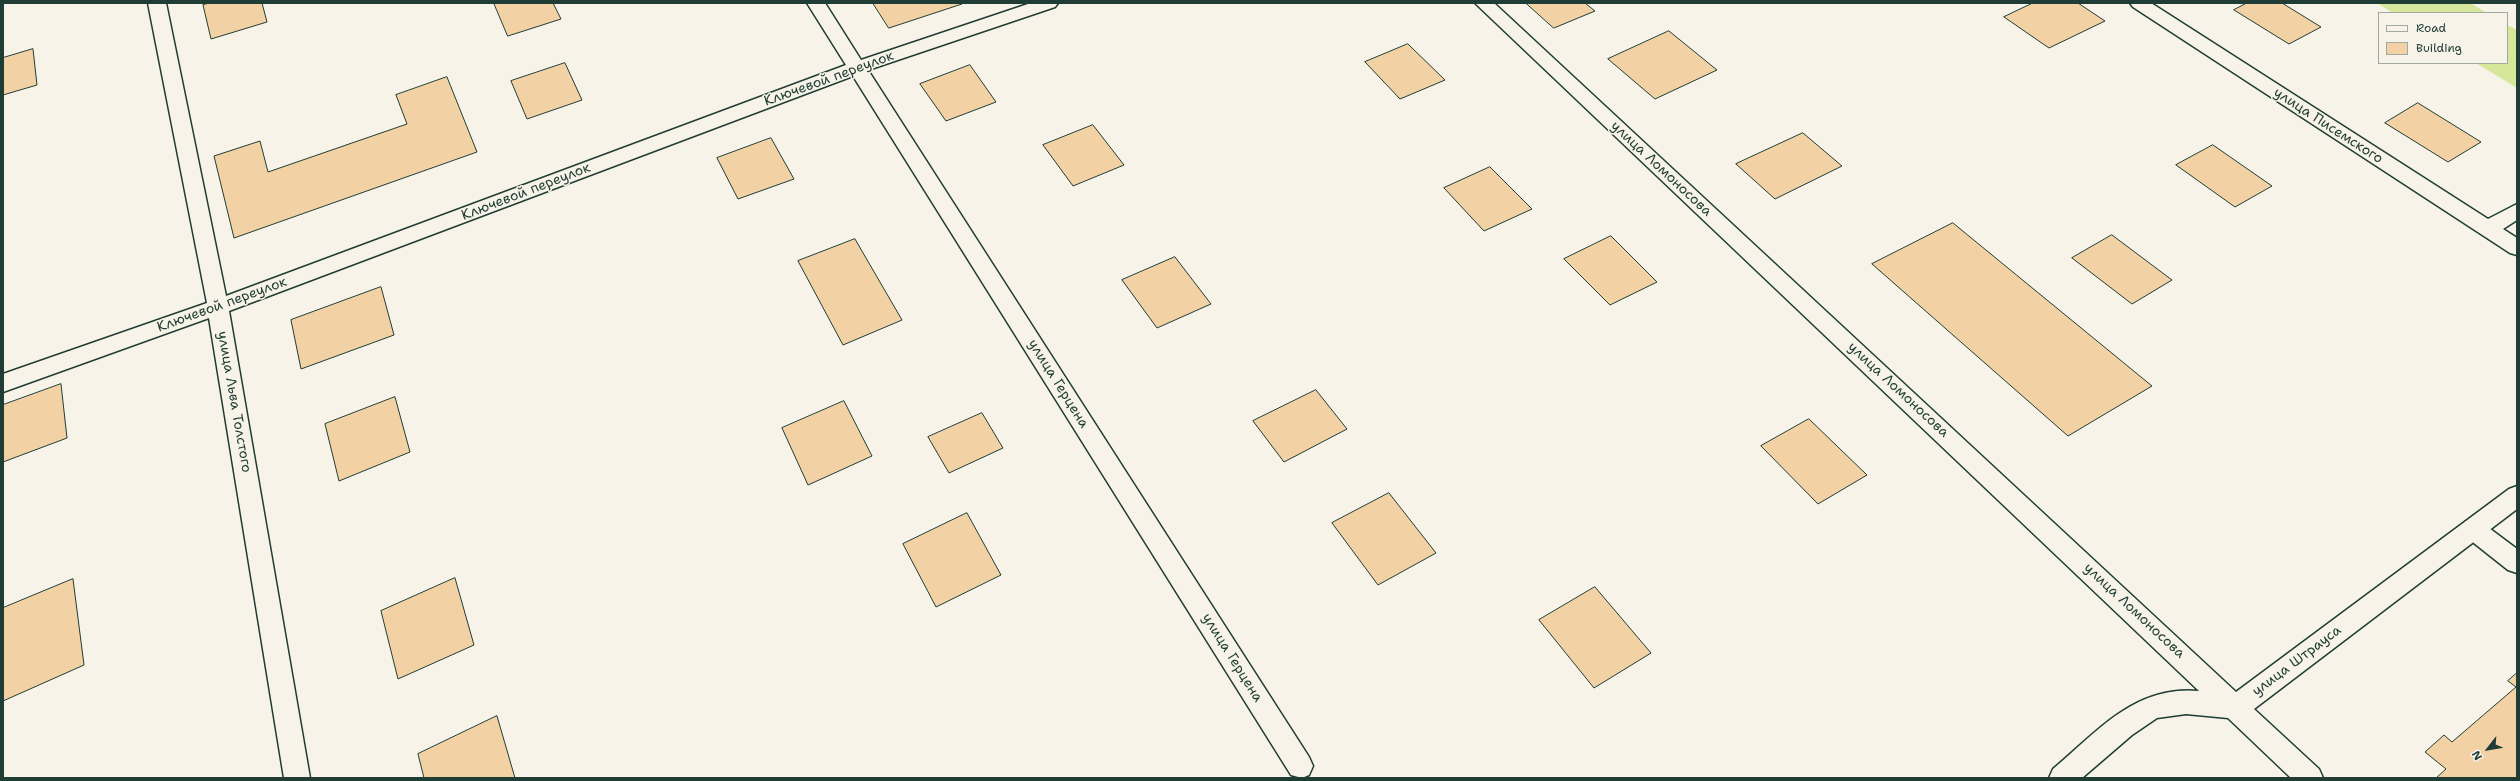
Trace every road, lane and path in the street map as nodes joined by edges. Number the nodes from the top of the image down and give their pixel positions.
1 (157, 3) edge
2 (816, 3) edge
3 (1049, 3) edge
4 (1484, 3) edge
5 (2139, 3) edge
6 (858, 67) junction
7 (2517, 211) edge
8 (2488, 229) junction
9 (2517, 248) edge
10 (218, 307) junction
11 (3, 383) edge
12 (2517, 496) edge
13 (2473, 529) junction
14 (2517, 563) edge
15 (2236, 707) junction
16 (1300, 766) dead end
17 (297, 778) edge
18 (2062, 778) edge
19 (2310, 778) edge

1 - 10 street, улица Льва Толстого
2 - 6 street, улица Герцена
3 - 6 street, Ключевой переулок
4 - 15 street, улица Ломоносова
5 - 8 street, улица Писемского
6 - 10 street, Ключевой переулок
6 - 16 street, улица Герцена
7 - 8 street
8 - 9 street, улица Писемского
10 - 11 street, Ключевой переулок
10 - 17 street, улица Льва Толстого
12 - 13 street, улица Штрауса
13 - 14 street
13 - 15 street, улица Штрауса
15 - 18 street
15 - 19 street, улица Ломоносова

